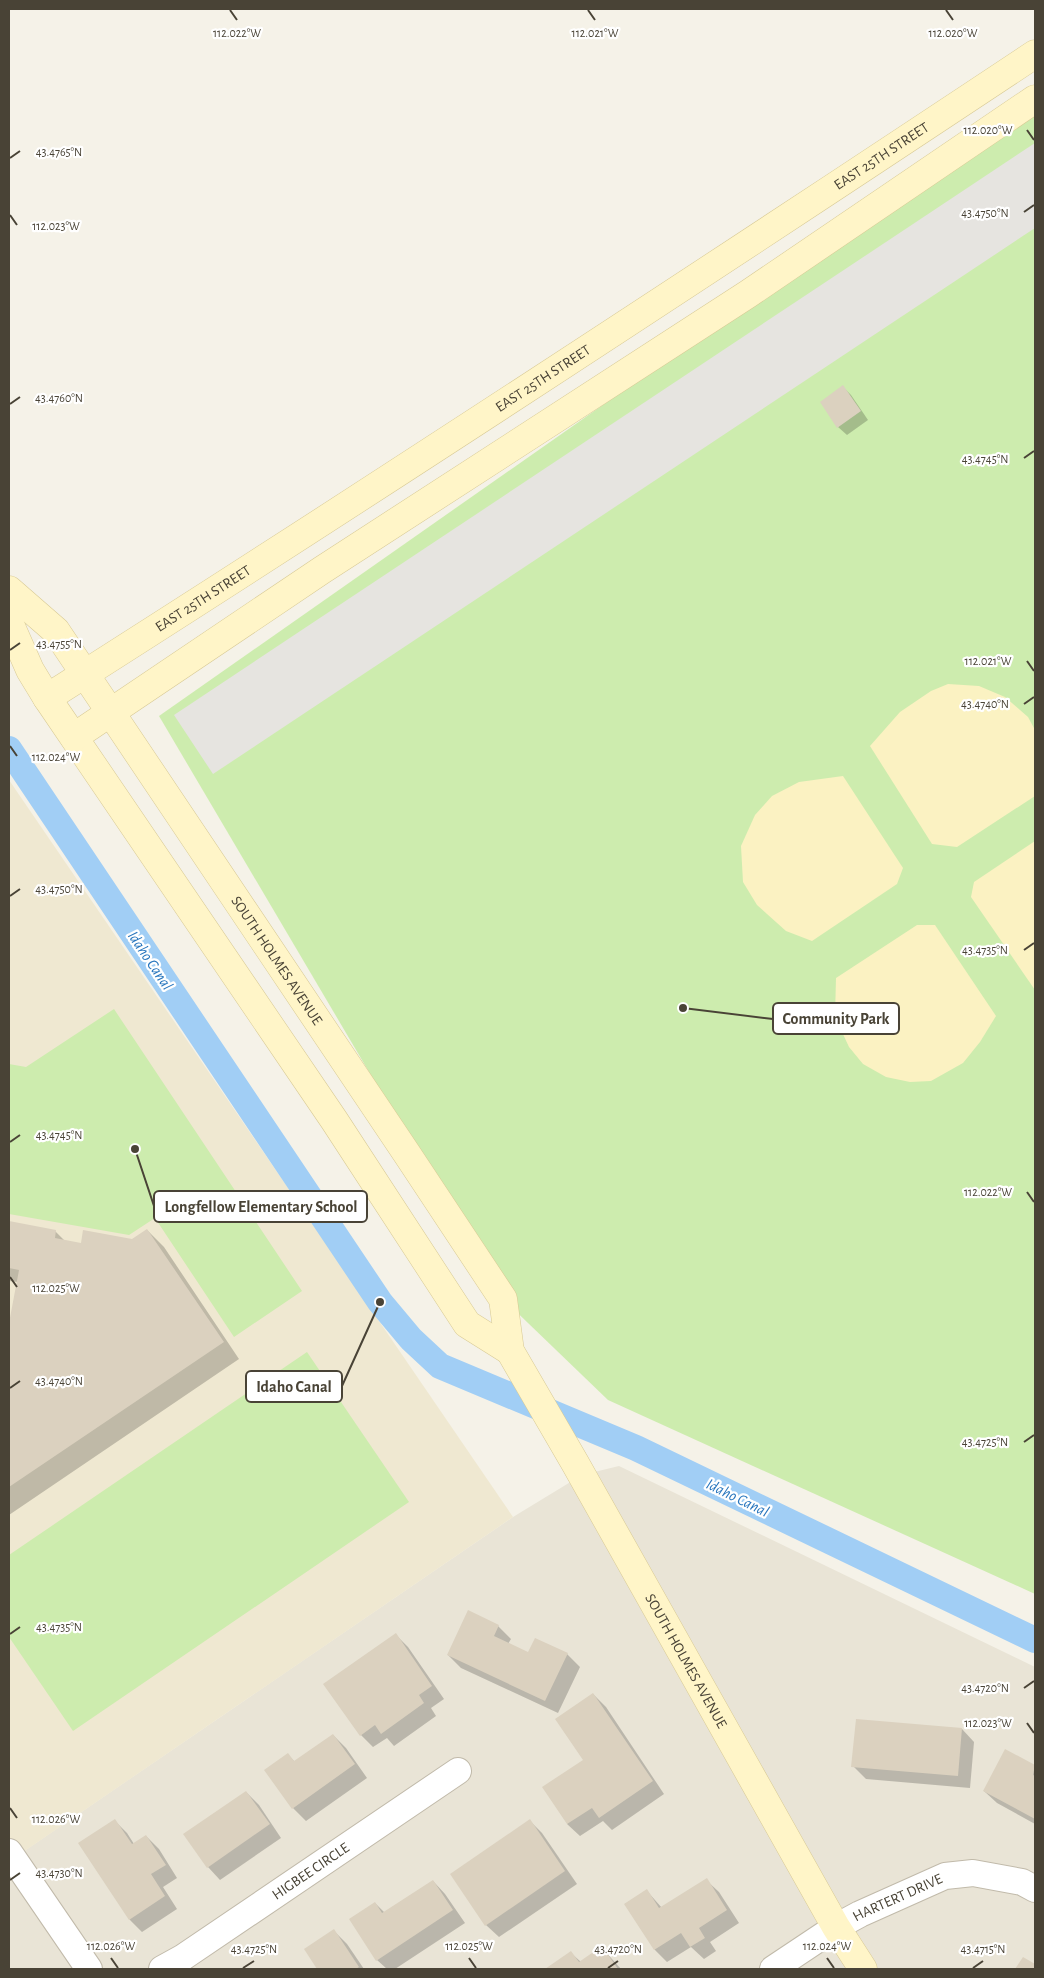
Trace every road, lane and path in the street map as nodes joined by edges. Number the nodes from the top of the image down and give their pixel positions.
1 (1035, 54) edge
2 (1035, 99) edge
3 (9, 590) edge
4 (9, 622) edge
5 (85, 675) junction
6 (47, 698) junction
7 (110, 712) junction
8 (74, 737) junction
9 (510, 1351) junction
10 (458, 1771) dead end
11 (9, 1852) edge
12 (1035, 1889) edge
13 (836, 1927) junction
14 (90, 1969) edge
15 (162, 1969) edge
16 (773, 1969) edge
17 (863, 1969) edge

1 - 5 main road, EAST 25TH STREET
2 - 7 main road
3 - 5 main road, SOUTH HOLMES AVENUE
4 - 6 main road, SOUTH HOLMES AVENUE
5 - 6 main road, EAST 25TH STREET
5 - 7 main road, SOUTH HOLMES AVENUE
6 - 8 main road, SOUTH HOLMES AVENUE
7 - 8 main road
7 - 9 main road, SOUTH HOLMES AVENUE
8 - 9 main road, SOUTH HOLMES AVENUE
9 - 13 main road, SOUTH HOLMES AVENUE
10 - 15 street, HIGBEE CIRCLE
11 - 14 street
12 - 13 street, HARTERT DRIVE
13 - 16 street, HARTERT DRIVE
13 - 17 main road, SOUTH HOLMES AVENUE

